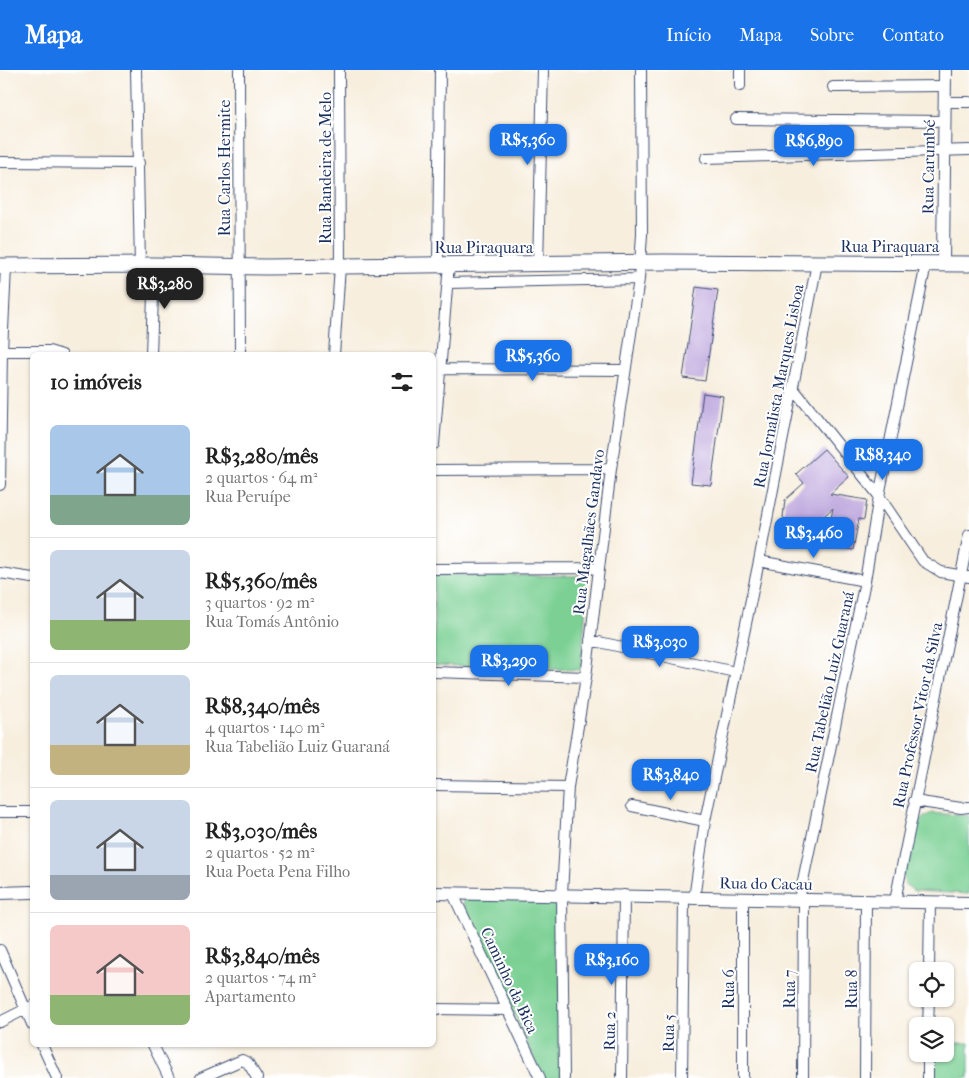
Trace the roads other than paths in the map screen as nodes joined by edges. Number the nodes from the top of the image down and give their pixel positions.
1 (136, 70) edge
2 (239, 70) edge
3 (339, 70) edge
4 (440, 70) edge
5 (544, 70) edge
6 (641, 70) edge
7 (740, 70) edge
8 (946, 70) edge
9 (740, 86) dead end
10 (945, 86) junction
11 (833, 87) dead end
12 (945, 102) junction
13 (969, 102) edge
14 (736, 119) dead end
15 (945, 122) junction
16 (944, 150) junction
17 (969, 150) edge
18 (706, 158) dead end
19 (0, 162) edge
20 (139, 163) junction
21 (640, 262) junction
22 (817, 263) junction
23 (444, 264) junction
24 (538, 264) junction
25 (926, 264) junction
26 (943, 264) junction
27 (969, 264) edge
28 (147, 265) junction
29 (3, 266) edge
30 (239, 266) junction
31 (340, 266) junction
32 (638, 279) junction
33 (448, 283) junction
34 (1, 351) edge
35 (52, 352) edge
36 (151, 352) edge
37 (240, 352) edge
38 (334, 352) edge
39 (441, 369) junction
40 (625, 370) junction
41 (793, 388) junction
42 (436, 423) edge
43 (611, 469) junction
44 (436, 470) edge
45 (0, 484) edge
46 (879, 496) junction
47 (969, 535) edge
48 (759, 561) junction
49 (436, 568) edge
50 (598, 568) junction
51 (0, 573) edge
52 (965, 576) edge
53 (30, 578) edge
54 (865, 581) junction
55 (590, 640) junction
56 (436, 672) edge
57 (735, 672) junction
58 (586, 677) junction
59 (436, 785) edge
60 (568, 787) junction
61 (914, 801) junction
62 (632, 806) dead end
63 (969, 807) edge
64 (0, 812) edge
65 (30, 812) edge
66 (705, 821) junction
67 (30, 892) edge
68 (0, 893) edge
69 (436, 893) edge
70 (453, 894) junction
71 (562, 894) junction
72 (624, 895) junction
73 (689, 898) junction
74 (743, 900) junction
75 (802, 900) junction
76 (866, 901) junction
77 (895, 901) junction
78 (930, 902) junction
79 (969, 903) edge
80 (0, 950) edge
81 (929, 962) edge
82 (29, 1008) edge
83 (436, 1009) edge
84 (508, 1010) junction
85 (0, 1022) edge
86 (43, 1047) edge
87 (154, 1047) edge
88 (928, 1062) edge
89 (57, 1078) edge
90 (169, 1078) edge
91 (201, 1078) edge
92 (257, 1078) edge
93 (540, 1078) edge
94 (564, 1078) edge
95 (622, 1078) edge
96 (682, 1078) edge
97 (743, 1078) edge
98 (804, 1078) edge
99 (865, 1078) edge
100 (928, 1078) edge

1 - 20 street
2 - 30 street, Rua Carlos Hermite
3 - 31 street, Rua Bandeira de Melo
4 - 23 street
5 - 24 street
6 - 21 street, Rua Magalhães Gandavo
7 - 9 street
8 - 10 street, Rua Carumbé
10 - 11 street
10 - 12 street, Rua Carumbé
12 - 13 street
12 - 15 street, Rua Carumbé
14 - 15 street
15 - 16 street, Rua Carumbé
16 - 17 street
16 - 18 street
16 - 26 street, Rua Carumbé
19 - 20 street
20 - 28 street
21 - 22 main road, Rua Piraquara
21 - 24 main road, Rua Piraquara
21 - 32 street, Rua Magalhães Gandavo
22 - 25 main road, Rua Piraquara
22 - 41 street, Rua Jornalista Marques Lisboa
23 - 24 main road, Rua Piraquara
23 - 31 main road, Rua Piraquara
23 - 33 street
25 - 26 main road, Rua Piraquara
25 - 46 street, Rua Tabelião Luiz Guaraná
26 - 27 main road, Rua Piraquara
28 - 29 main road, Rua Piraquara
28 - 30 main road, Rua Piraquara
28 - 36 street
29 - 34 street
30 - 31 main road, Rua Piraquara
30 - 37 street, Rua Carlos Hermite
31 - 38 street, Rua Bandeira de Melo
32 - 33 street
32 - 40 street, Rua Magalhães Gandavo
33 - 39 street
34 - 35 street
34 - 45 street
39 - 40 street
39 - 42 street
40 - 43 street, Rua Magalhães Gandavo
41 - 46 street
41 - 48 street, Rua Jornalista Marques Lisboa
43 - 44 street
43 - 50 street, Rua Magalhães Gandavo
46 - 52 street
46 - 54 street, Rua Tabelião Luiz Guaraná
47 - 52 street, Rua Professor Vitor da Silva
48 - 54 street
48 - 57 street, Rua Jornalista Marques Lisboa
49 - 50 street
50 - 55 street, Rua Magalhães Gandavo
51 - 53 street
52 - 61 street, Rua Professor Vitor da Silva
54 - 75 street, Rua Tabelião Luiz Guaraná
55 - 57 street
55 - 58 street, Rua Magalhães Gandavo
56 - 58 street
57 - 66 street, Rua Jornalista Marques Lisboa
58 - 60 street, Rua Magalhães Gandavo
59 - 60 street
60 - 71 street, Rua Magalhães Gandavo
61 - 63 street
61 - 77 street, Rua Professor Vitor da Silva
62 - 66 street
64 - 65 street
66 - 73 street, Rua Jornalista Marques Lisboa
67 - 68 street
69 - 70 street, Rua do Cacau
70 - 71 street, Rua do Cacau
70 - 84 street, Caminho da Bica
71 - 72 street, Rua do Cacau
71 - 94 street, Rua Magalhães Gandavo
72 - 73 street, Rua do Cacau
72 - 95 street, Rua 2
73 - 74 street, Rua do Cacau
73 - 96 street, Rua 5
74 - 75 street, Rua do Cacau
74 - 97 street, Rua 6
75 - 76 street, Rua do Cacau
75 - 98 street, Rua 7
76 - 77 street, Rua do Cacau
76 - 99 street, Rua 8
77 - 78 street, Rua do Cacau
78 - 79 street, Rua do Cacau
78 - 81 street
80 - 82 street
82 - 85 street
83 - 84 street
84 - 93 street, Caminho da Bica
86 - 89 street
87 - 90 street
88 - 100 street
91 - 92 street

